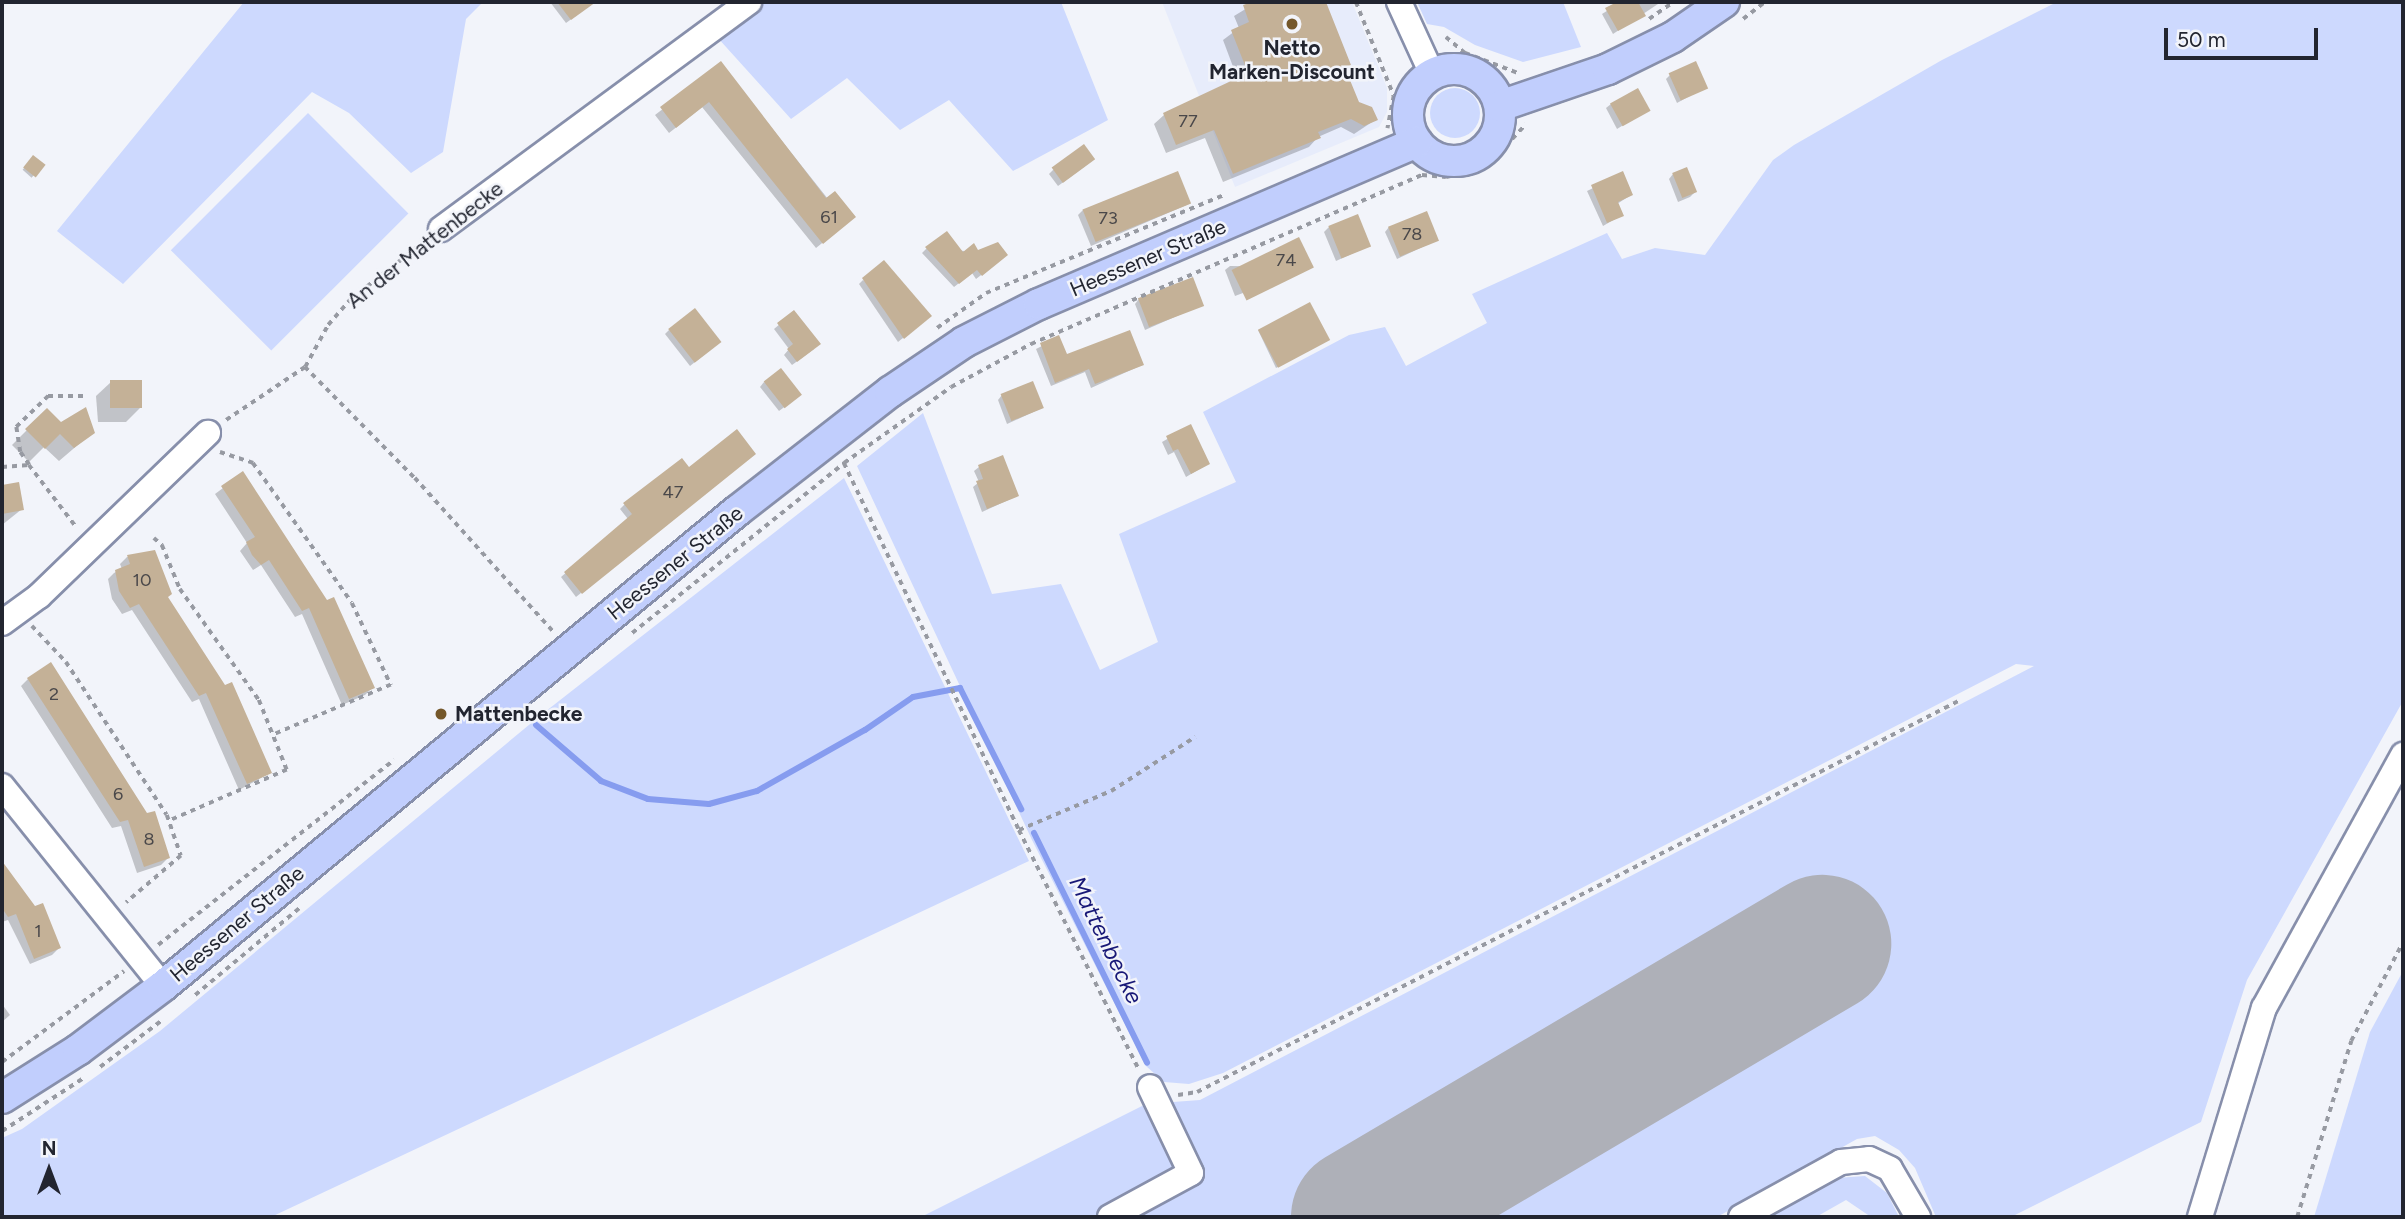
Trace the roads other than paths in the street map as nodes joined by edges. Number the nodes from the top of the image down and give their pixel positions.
1 (749, 2) edge
2 (1399, 2) edge
3 (1731, 12) edge
4 (1432, 74) junction
5 (1500, 106) junction
6 (1417, 142) junction
7 (441, 229) road end
8 (202, 439) road end
9 (10, 618) edge
10 (2403, 755) edge
11 (2, 786) edge
12 (175, 994) junction
13 (1150, 1087) road end
14 (2, 1098) edge
15 (1110, 1217) edge
16 (1741, 1217) edge
17 (1918, 1217) edge
18 (2200, 1217) edge

1 - 7 street, An der Mattenbecke
2 - 4 street
3 - 5 main road
4 - 5 main road
4 - 6 main road
5 - 6 main road
6 - 12 main road, Heessener Straße
8 - 9 street
10 - 18 street
11 - 12 street
12 - 14 main road, Heessener Straße
13 - 15 street
16 - 17 street

